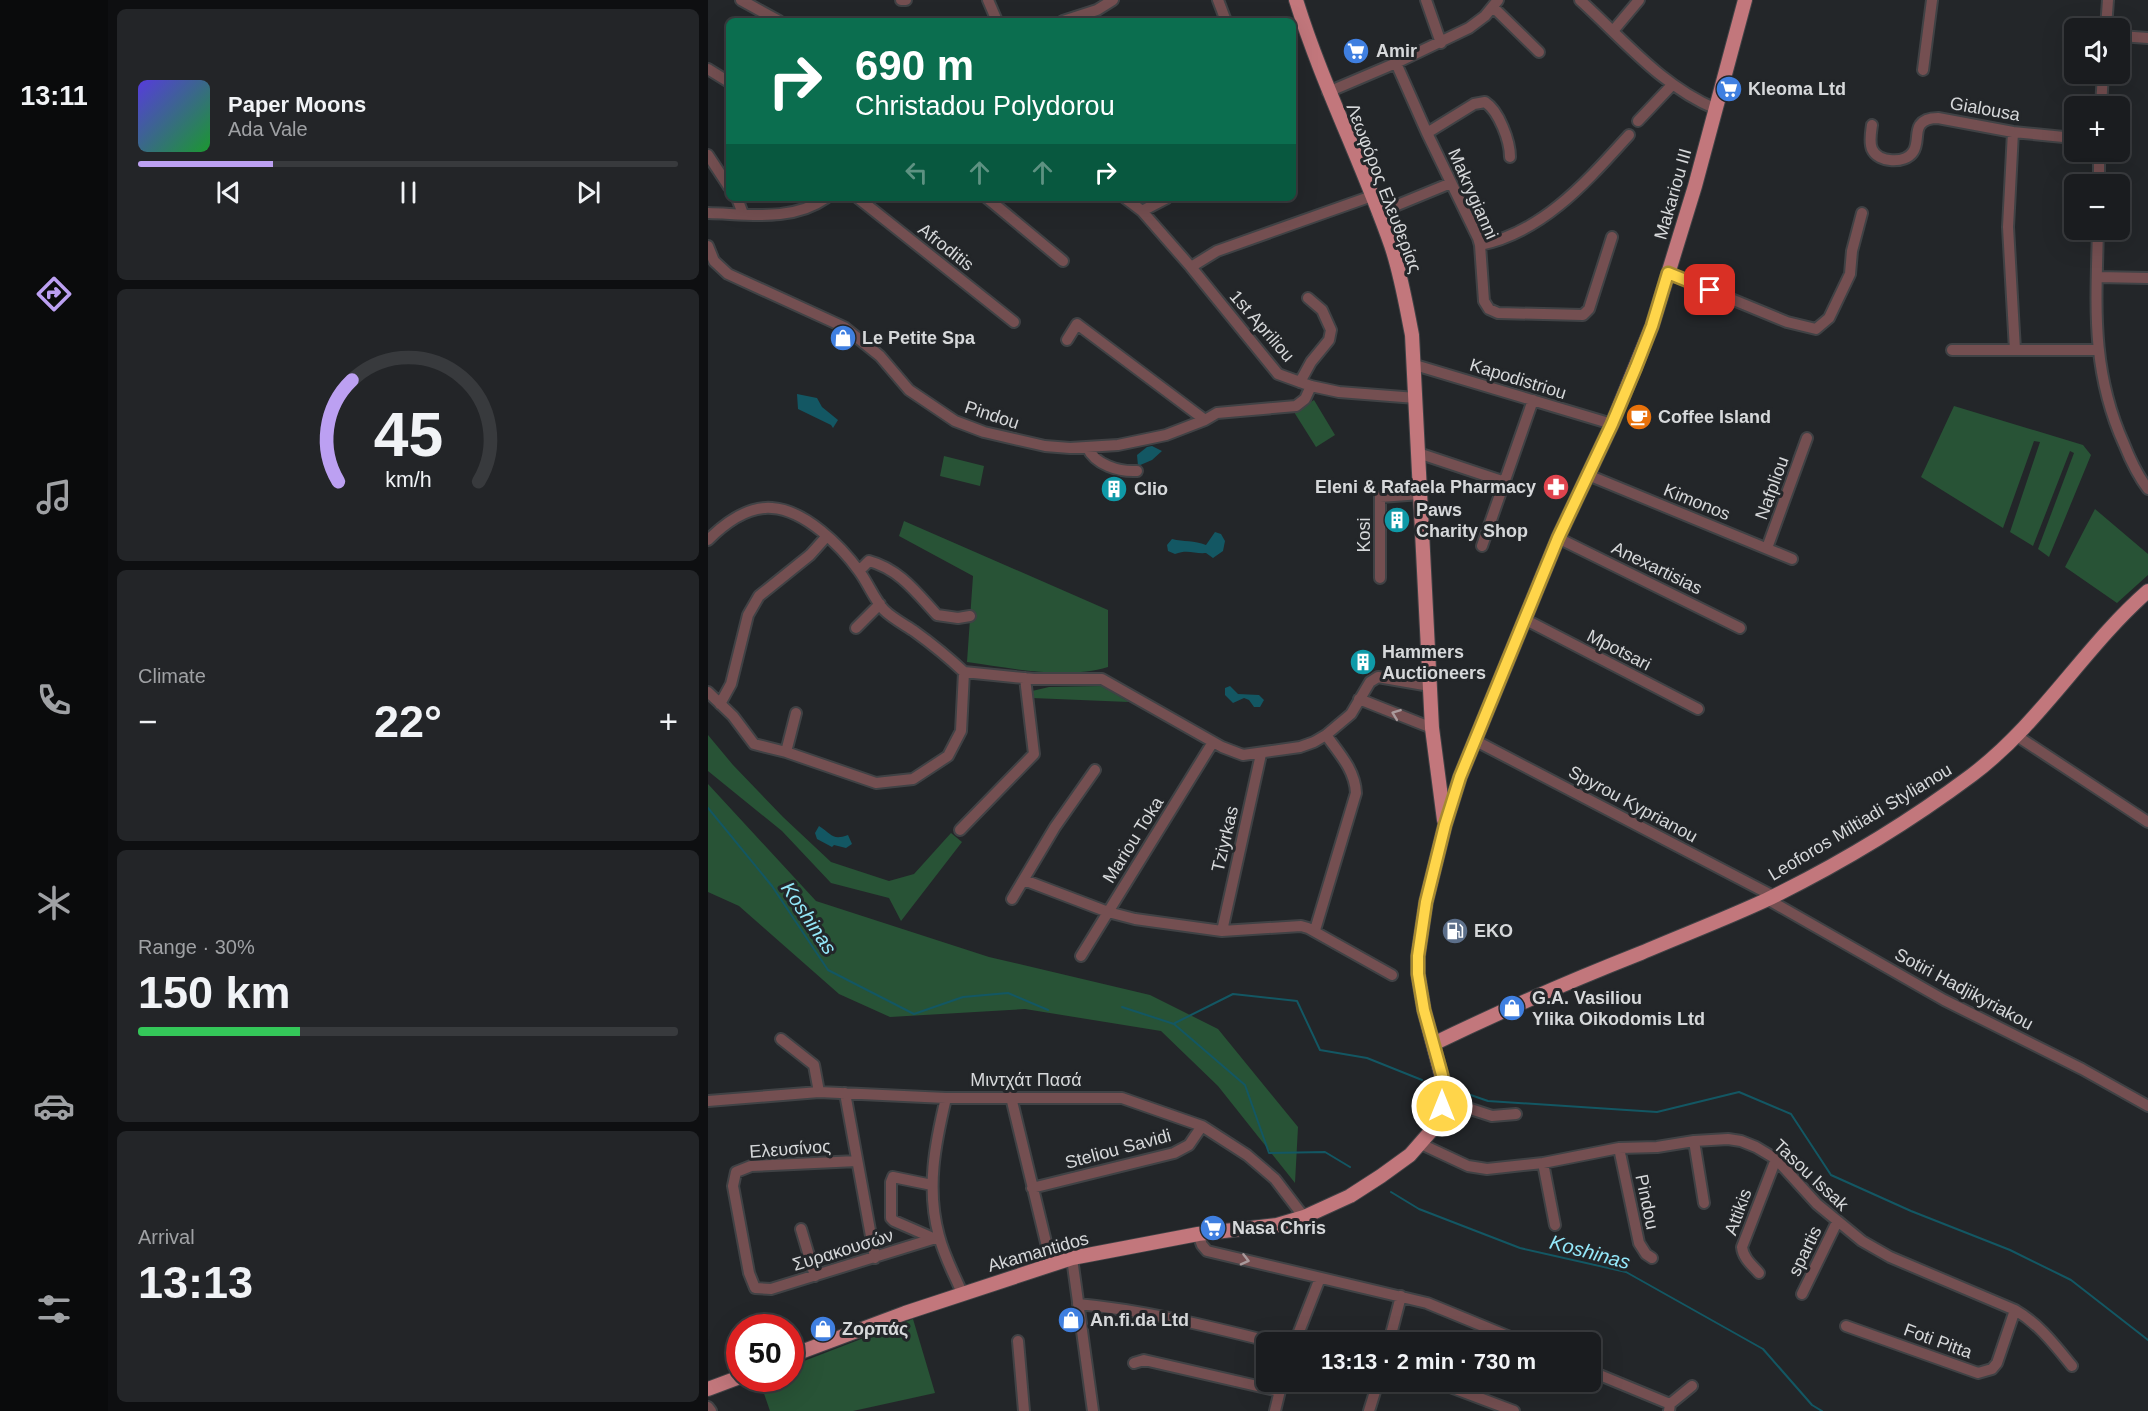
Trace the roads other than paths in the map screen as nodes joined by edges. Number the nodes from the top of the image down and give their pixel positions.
1 (901, 0) edge
2 (906, 0) edge
3 (988, 0) edge
4 (1113, 0) edge
5 (1218, 0) edge
6 (1296, 0) edge
7 (1426, 0) edge
8 (1580, 0) edge
9 (1639, 0) edge
10 (1745, 0) edge
11 (1932, 0) edge
12 (2108, 0) edge
13 (746, 1) edge
14 (1496, 4) edge
15 (774, 18) edge
16 (996, 18) edge
17 (1072, 18) edge
18 (1225, 18) edge
19 (2107, 18) edge
20 (1614, 31) junction
21 (2130, 37) edge
22 (2148, 38) edge
23 (1441, 43) junction
24 (1539, 52) dead end
25 (1396, 63) junction
26 (708, 69) edge
27 (1923, 70) dead end
28 (726, 80) edge
29 (1672, 85) junction
30 (1328, 92) junction
31 (1716, 109) junction
32 (1638, 121) dead end
33 (1872, 125) dead end
34 (2013, 132) junction
35 (1427, 133) junction
36 (1629, 135) dead end
37 (2064, 137) edge
38 (708, 155) edge
39 (1510, 157) dead end
40 (726, 182) edge
41 (1451, 183) junction
42 (1372, 196) junction
43 (738, 201) edge
44 (821, 201) edge
45 (862, 201) edge
46 (991, 201) edge
47 (1129, 201) edge
48 (1161, 201) edge
49 (1142, 211) junction
50 (708, 213) edge
51 (743, 213) junction
52 (1378, 213) junction
53 (1862, 213) dead end
54 (1612, 237) dead end
55 (2098, 240) edge
56 (1480, 245) junction
57 (708, 246) edge
58 (1063, 261) dead end
59 (1191, 267) junction
60 (1668, 273) junction
61 (2097, 277) junction
62 (2148, 278) edge
63 (1308, 298) dead end
64 (1014, 322) dead end
65 (1067, 340) dead end
66 (1952, 350) dead end
67 (2015, 350) junction
68 (2098, 350) junction
69 (1415, 365) junction
70 (1300, 382) junction
71 (1311, 386) junction
72 (1416, 398) junction
73 (1533, 400) junction
74 (1205, 420) junction
75 (1612, 424) junction
76 (1807, 438) dead end
77 (1087, 447) junction
78 (1418, 453) junction
79 (1137, 471) dead end
80 (1588, 475) junction
81 (1505, 483) junction
82 (2147, 488) edge
83 (1421, 494) junction
84 (826, 536) junction
85 (1558, 538) junction
86 (708, 540) edge
87 (1482, 546) dead end
88 (1767, 548) junction
89 (1792, 559) dead end
90 (859, 571) junction
91 (1380, 578) dead end
92 (2148, 591) edge
93 (880, 603) junction
94 (970, 616) dead end
95 (1526, 620) junction
96 (856, 628) dead end
97 (1740, 628) dead end
98 (964, 672) junction
99 (1024, 678) junction
100 (1430, 686) junction
101 (708, 692) edge
102 (1359, 699) junction
103 (720, 704) junction
104 (1698, 709) dead end
105 (796, 713) dead end
106 (1432, 728) junction
107 (1326, 735) junction
108 (2017, 736) junction
109 (1476, 741) junction
110 (1213, 742) junction
111 (786, 752) junction
112 (1261, 754) junction
113 (1437, 766) junction
114 (1095, 770) dead end
115 (1460, 777) junction
116 (2148, 822) edge
117 (1445, 825) junction
118 (960, 830) dead end
119 (1024, 880) junction
120 (1770, 898) junction
121 (1012, 899) dead end
122 (1108, 912) junction
123 (1315, 930) junction
124 (1222, 931) junction
125 (1081, 956) dead end
126 (1392, 975) dead end
127 (1425, 1016) junction
128 (1461, 1030) junction
129 (781, 1039) dead end
130 (1433, 1044) junction
131 (1442, 1075) junction
132 (819, 1092) junction
133 (845, 1093) junction
134 (1011, 1097) junction
135 (945, 1098) junction
136 (1443, 1100) junction
137 (708, 1101) edge
138 (2148, 1106) edge
139 (1516, 1114) dead end
140 (1202, 1126) junction
141 (1694, 1141) junction
142 (1421, 1144) junction
143 (1619, 1148) junction
144 (1776, 1160) junction
145 (857, 1161) junction
146 (1543, 1163) junction
147 (932, 1185) junction
148 (1032, 1188) junction
149 (1704, 1203) dead end
150 (1304, 1217) junction
151 (1837, 1222) junction
152 (1555, 1225) dead end
153 (801, 1228) dead end
154 (1198, 1234) junction
155 (936, 1238) junction
156 (875, 1258) junction
157 (1072, 1258) junction
158 (1652, 1258) dead end
159 (1051, 1263) junction
160 (1759, 1273) dead end
161 (815, 1276) junction
162 (1320, 1278) junction
163 (755, 1288) joint
164 (962, 1293) junction
165 (1802, 1294) dead end
166 (1401, 1296) junction
167 (1078, 1304) junction
168 (2015, 1310) junction
169 (1846, 1326) dead end
170 (1299, 1332) edge
171 (1392, 1332) edge
172 (1498, 1332) edge
173 (1256, 1338) edge
174 (1017, 1341) dead end
175 (804, 1351) edge
176 (1134, 1363) dead end
177 (2072, 1366) dead end
178 (1601, 1376) edge
179 (1256, 1381) edge
180 (726, 1382) edge
181 (1692, 1386) dead end
182 (708, 1389) edge
183 (1280, 1392) edge
184 (1375, 1392) edge
185 (1464, 1392) edge
186 (708, 1407) edge
187 (1669, 1407) edge
188 (711, 1411) edge
189 (1024, 1411) edge
190 (1093, 1411) edge
191 (1275, 1411) edge
192 (1369, 1411) edge
193 (1514, 1411) edge

1 - 2 street
3 - 16 street
4 - 17 street
5 - 18 street
6 - 30 main road, Λεωφόρος Ελευθερίας
7 - 23 street
8 - 20 street
9 - 20 street
10 - 31 main road, Makariou III
11 - 27 street
12 - 19 street
13 - 15 street
14 - 23 street
14 - 24 street
20 - 29 street
21 - 22 street
23 - 25 street
25 - 30 street
25 - 35 street, Makrygianni
26 - 28 street
29 - 31 street
29 - 32 street
30 - 42 main road, Λεωφόρος Ελευθερίας
31 - 60 main road, Makariou III
33 - 34 street, Gialousa
34 - 37 street, Gialousa
34 - 67 street
35 - 39 street
35 - 41 street, Makrygianni
36 - 56 street
38 - 40 street
41 - 52 street
41 - 56 street, Makrygianni
42 - 52 main road, Λεωφόρος Ελευθερίας
42 - 59 street
43 - 51 street
44 - 51 street
45 - 64 street, Afroditis
46 - 58 street
47 - 49 street, 1st Apriliou
48 - 49 street
49 - 59 street, 1st Apriliou
50 - 51 street
52 - 69 main road, Λεωφόρος Ελευθερίας
53 - 60 street
54 - 56 street, Makrygianni
55 - 61 street
57 - 77 street, Pindou
59 - 70 street, 1st Apriliou
60 - 75 main road, Makariou III
61 - 62 street
61 - 68 street
63 - 70 street
65 - 74 street
66 - 67 street
67 - 68 street
68 - 82 street
69 - 72 main road, Λεωφόρος Ελευθερίας
69 - 73 street, Kapodistriou
70 - 71 street, 1st Apriliou
71 - 72 street, 1st Apriliou
71 - 74 street, Pindou
72 - 78 main road, Λεωφόρος Ελευθερίας
73 - 75 street, Kapodistriou
73 - 81 street
74 - 77 street, Pindou
75 - 80 main road, Makariou III
76 - 88 street, Nafpliou
77 - 79 street
78 - 81 street
78 - 83 main road, Λεωφόρος Ελευθερίας
80 - 85 main road, Makariou III
80 - 88 street, Kimonos
81 - 87 street
83 - 91 street, Kosi
83 - 100 main road, Λεωφόρος Ελευθερίας
84 - 86 street
84 - 90 street
84 - 103 street
85 - 95 main road, Makariou III
85 - 97 street, Anexartisias
88 - 89 street, Kimonos
90 - 93 street
90 - 94 street
92 - 108 main road, Leoforos Miltiadi Stylianou
93 - 96 street
93 - 98 street
95 - 104 street, Mpotsari
95 - 109 main road, Makariou III
98 - 99 street
98 - 111 street
99 - 110 street
99 - 118 street
100 - 102 street
100 - 106 main road, Λεωφόρος Ελευθερίας
101 - 103 street
106 -> 102 street
102 - 107 street
103 - 111 street
105 - 111 street
106 - 113 main road, Λεωφόρος Ελευθερίας
107 - 112 street
107 - 123 street
108 - 116 street
108 - 120 main road, Leoforos Miltiadi Stylianou
109 - 115 main road, Makariou III
109 - 120 street, Spyrou Kyprianou
110 - 112 street
110 - 122 street, Mariou Toka
112 - 124 street, Tziyrkas
113 - 115 main road
113 - 117 main road, Λεωφόρος Ελευθερίας
114 - 119 street
115 - 117 main road, Makariou III
117 - 127 main road, Makariou III
119 - 121 street
119 - 122 street
120 - 128 main road, Leoforos Miltiadi Stylianou
120 - 138 street, Sotiri Hadjikyriakou
122 - 124 street
122 - 125 street, Mariou Toka
123 - 124 street
123 - 126 street
127 - 128 main road
127 - 130 main road, Makariou III
128 - 130 main road, Leoforos Miltiadi Stylianou
128 - 131 main road
129 - 132 street
130 - 131 main road, Makariou III
131 - 136 main road, Makariou III
132 - 133 street, Μιντχάτ Πασά
132 - 137 street, Μιντχάτ Πασά
133 - 135 street, Μιντχάτ Πασά
133 - 145 street
134 - 135 street, Μιντχάτ Πασά
134 - 140 street, Μιντχάτ Πασά
134 - 148 street
135 - 147 street
136 - 139 street
136 - 142 main road, Makariou III
140 - 148 street, Steliou Savidi
140 - 150 street, Μιντχάτ Πασά
141 - 143 street, Tasou Issak
141 - 144 street, Tasou Issak
141 - 149 street
142 - 146 street, Tasou Issak
142 - 150 main road, Makariou III
143 - 146 street, Tasou Issak
143 - 158 street, Pindou
144 - 151 street, Tasou Issak
144 - 160 street, Attikis
145 - 156 street
145 - 163 street, Ελευσίνος
146 - 152 street
147 - 155 street
147 - 155 street
148 - 159 street
150 - 154 main road, Akamantidos
151 - 165 street, spartis
151 - 168 street, Tasou Issak
153 - 161 street
154 - 157 main road, Akamantidos
154 -> 162 street
155 - 156 street, Συρακουσών
155 - 164 street
156 - 161 street, Συρακουσών
157 - 159 main road, Akamantidos
157 - 167 street
159 - 164 main road, Akamantidos
161 - 163 street, Συρακουσών
162 - 166 street
162 - 170 street
164 - 175 main road, Akamantidos
166 - 171 street
166 - 172 street
167 - 173 street
167 - 190 street
168 - 169 street, Foti Pitta
168 - 177 street, Tasou Issak
174 - 189 street
176 - 179 street
178 - 187 street
180 - 182 main road
181 - 187 street
183 - 191 street
184 - 192 street
185 - 193 street
186 - 188 street

